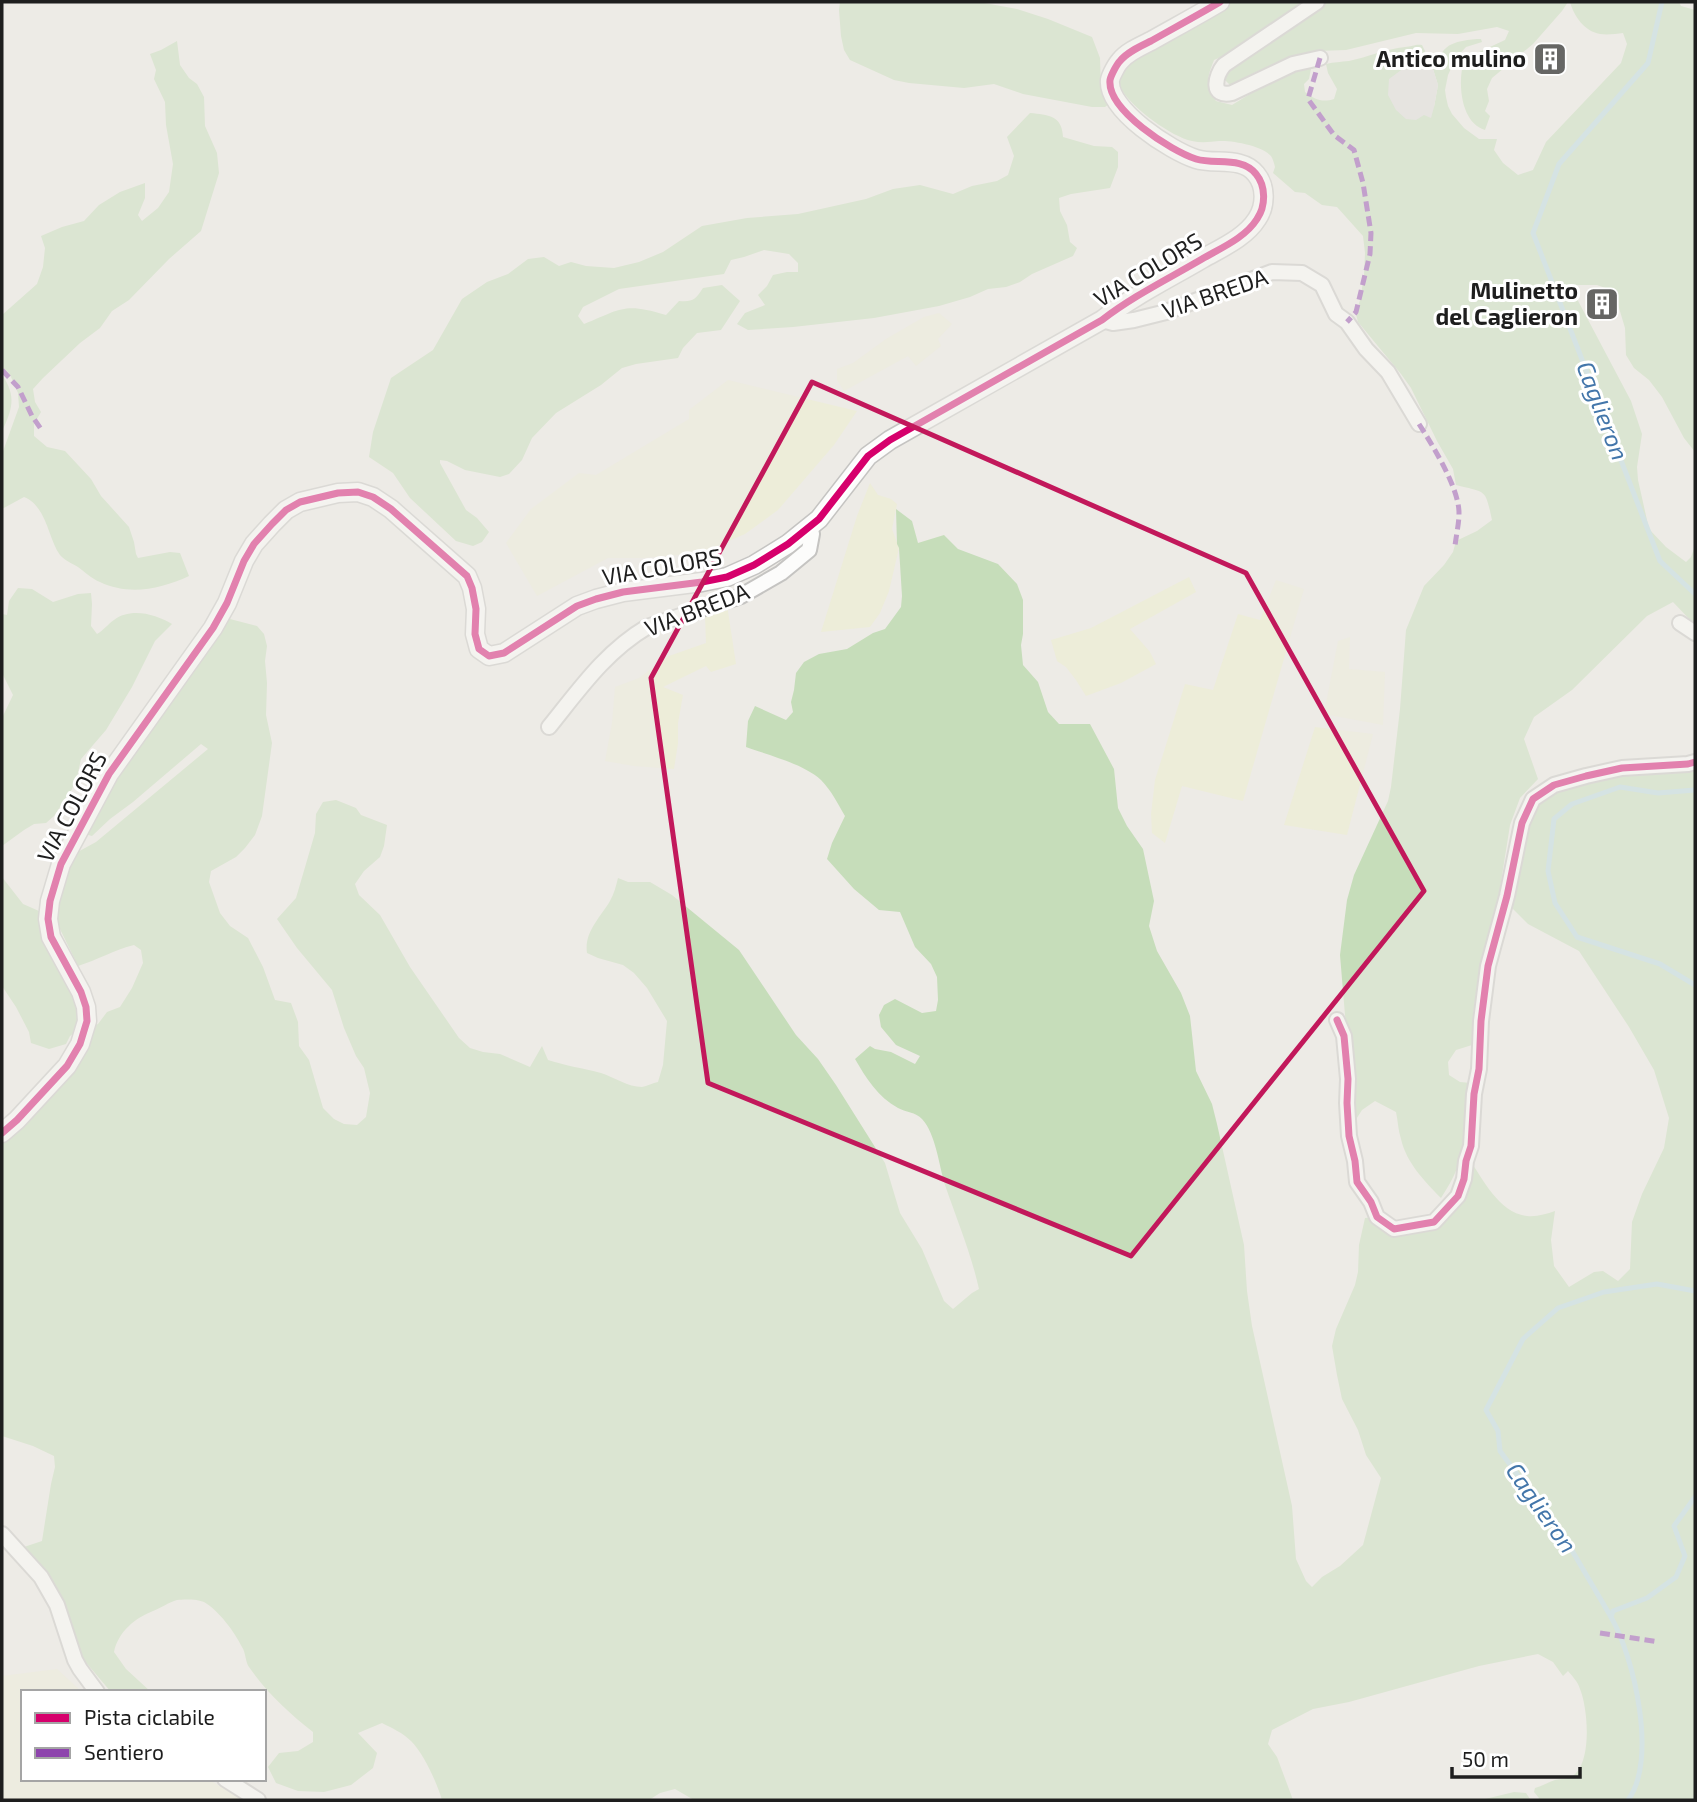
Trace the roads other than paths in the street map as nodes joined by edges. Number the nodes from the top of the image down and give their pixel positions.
1 (1220, 2) edge
2 (1317, 2) edge
3 (1320, 58) dead end
4 (1102, 320) junction
5 (1419, 424) dead end
6 (810, 528) junction
7 (1680, 623) dead end
8 (1695, 633) edge
9 (549, 727) dead end
10 (1695, 762) edge
11 (1337, 1020) dead end
12 (2, 1133) edge
13 (2, 1534) edge
14 (96, 1690) edge
15 (228, 1781) edge
16 (258, 1800) edge

1 - 4 street, VIA COLORS
2 - 3 street
4 - 5 street, VIA BREDA
4 - 6 street, VIA COLORS
6 - 9 street, VIA BREDA
6 - 12 street, VIA COLORS
7 - 8 street
10 - 11 street
13 - 14 street
15 - 16 street

